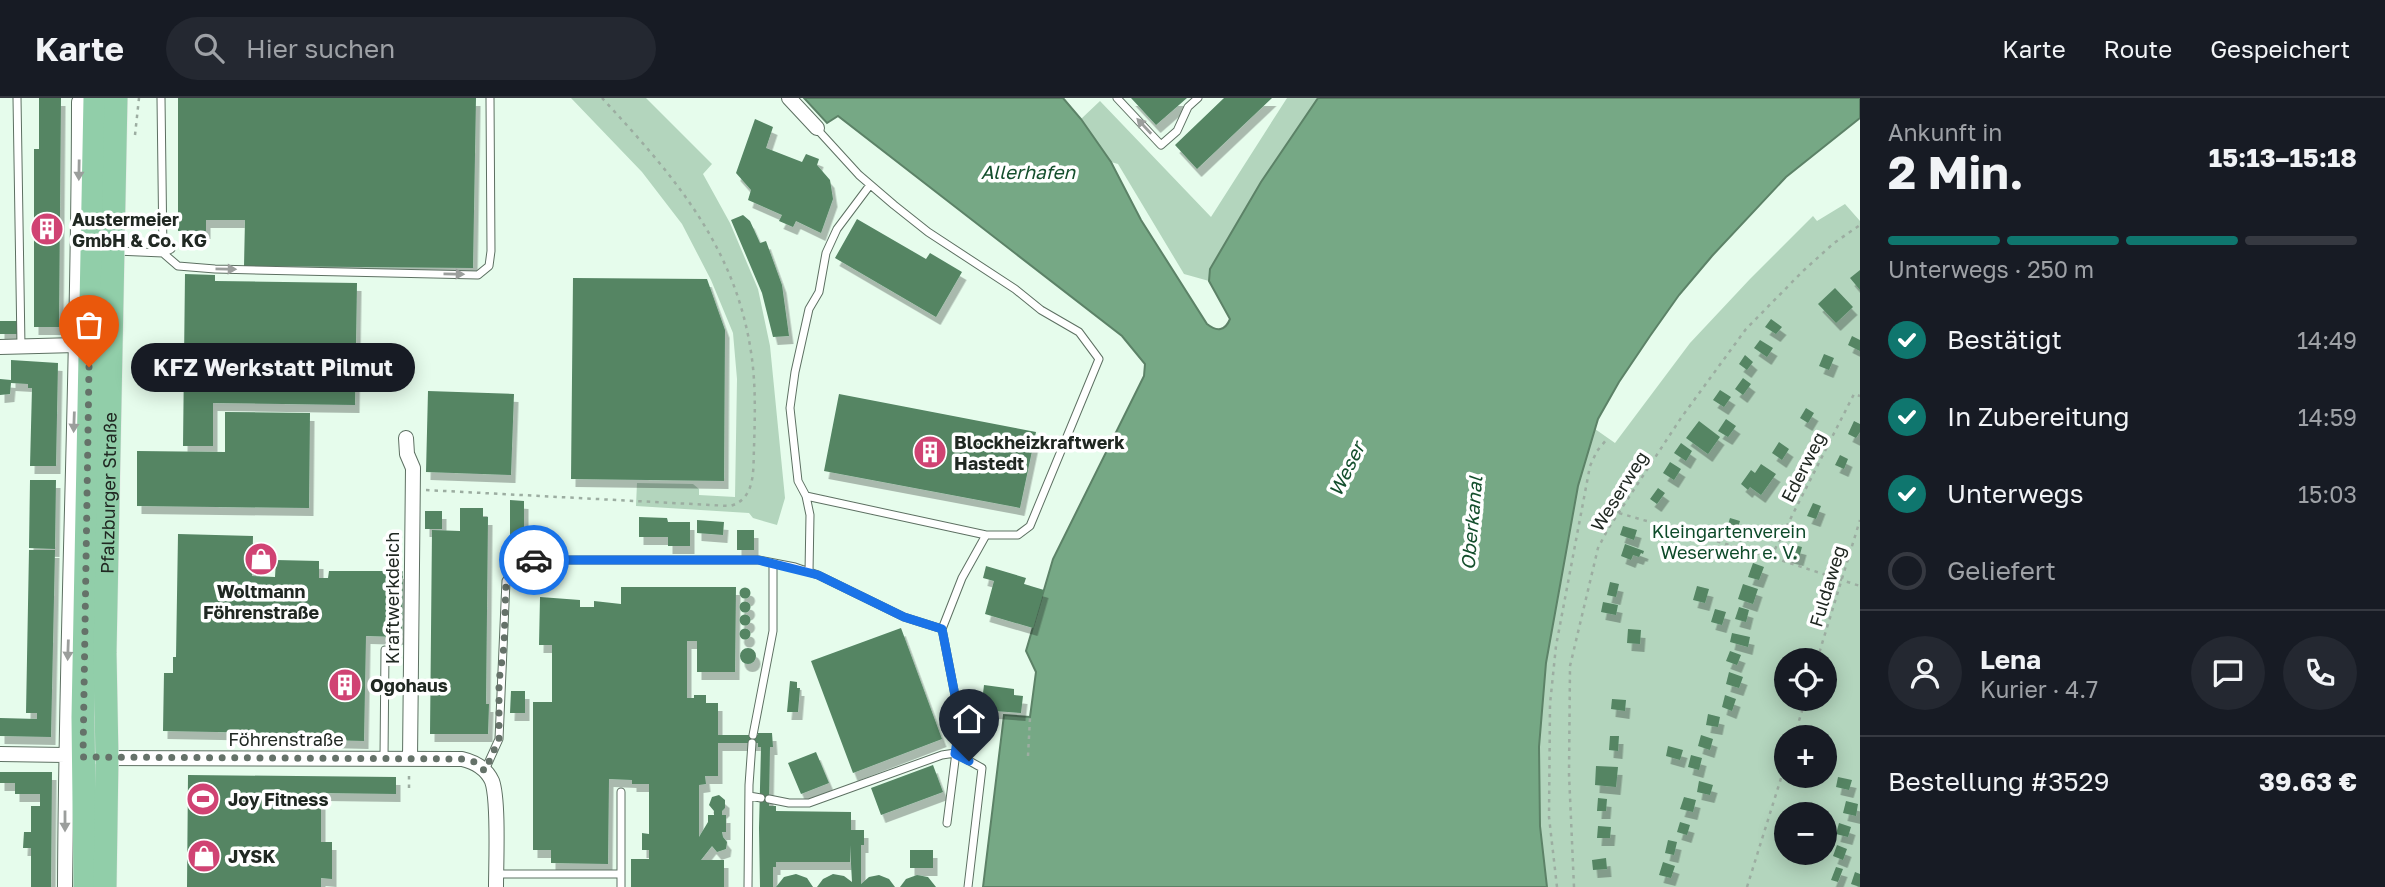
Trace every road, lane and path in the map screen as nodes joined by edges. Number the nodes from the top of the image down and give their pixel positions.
1 (17, 98) edge
2 (116, 98) edge
3 (161, 98) edge
4 (490, 98) edge
5 (602, 98) edge
6 (789, 98) edge
7 (1117, 98) edge
8 (1198, 98) edge
9 (85, 99) edge
10 (817, 128) joint
11 (870, 185) junction
12 (1860, 225) edge
13 (171, 249) dead end
14 (112, 251) junction
15 (163, 253) junction
16 (76, 345) junction
17 (0, 346) edge
18 (21, 346) junction
19 (1860, 396) edge
20 (406, 438) dead end
21 (1607, 439) dead end
22 (412, 489) junction
23 (806, 496) junction
24 (1619, 513) junction
25 (1860, 520) edge
26 (986, 535) junction
27 (1771, 557) junction
28 (773, 563) junction
29 (809, 572) junction
30 (1842, 581) junction
31 (1860, 586) edge
32 (942, 629) junction
33 (1821, 648) edge
34 (385, 650) dead end
35 (1030, 718) dead end
36 (0, 754) edge
37 (955, 754) junction
38 (74, 756) junction
39 (1028, 756) dead end
40 (107, 758) junction
41 (384, 759) junction
42 (410, 759) junction
43 (485, 771) junction
44 (409, 778) dead end
45 (409, 788) dead end
46 (1778, 788) edge
47 (621, 793) dead end
48 (748, 796) junction
49 (947, 823) dead end
50 (621, 874) junction
51 (496, 881) edge
52 (65, 887) edge
53 (85, 887) edge
54 (105, 887) edge
55 (621, 887) edge
56 (748, 887) edge
57 (968, 887) edge
58 (1557, 887) edge
59 (1574, 887) edge
60 (1747, 887) edge

1 - 18 lane
2 - 14 main road, Pfalzburger Straße
3 - 15 lane
15 -> 4 lane
5 - 22 path
6 - 10 street
8 -> 7 lane
9 -> 16 street, Pfalzburger Straße
9 - 38 main road, Pfalzburger Straße
10 - 11 lane
11 - 23 lane
11 - 26 lane
12 - 24 path, Weserweg
13 - 15 lane
14 - 15 lane
14 - 40 main road, Pfalzburger Straße
16 - 18 street
16 -> 38 street, Pfalzburger Straße
17 - 18 street
19 - 27 path, Ederweg
20 - 22 street, Kraftwerkdeich
21 - 58 path
22 - 42 street, Kraftwerkdeich
23 - 26 lane
23 - 29 lane
24 - 27 path
24 - 59 path, Weserweg
25 - 30 path, Fuldaweg
26 - 32 lane
27 - 30 path
28 - 29 lane
28 - 43 lane
28 - 48 lane
29 - 32 lane
30 - 31 path
30 - 33 path, Fuldaweg
32 - 37 lane
34 - 41 lane
35 - 39 path
36 - 38 street, Föhrenstraße
37 - 48 lane
37 - 49 lane
37 - 57 lane
38 - 40 street, Föhrenstraße
38 -> 52 street, Pfalzburger Straße
38 - 53 main road, Pfalzburger Straße
40 - 41 street, Föhrenstraße
40 - 54 main road, Pfalzburger Straße
41 - 42 street, Föhrenstraße
42 - 43 street, Föhrenstraße
43 - 51 street
44 - 45 path
46 - 60 path
47 - 50 lane
48 - 56 lane
50 - 51 lane
50 - 55 lane

